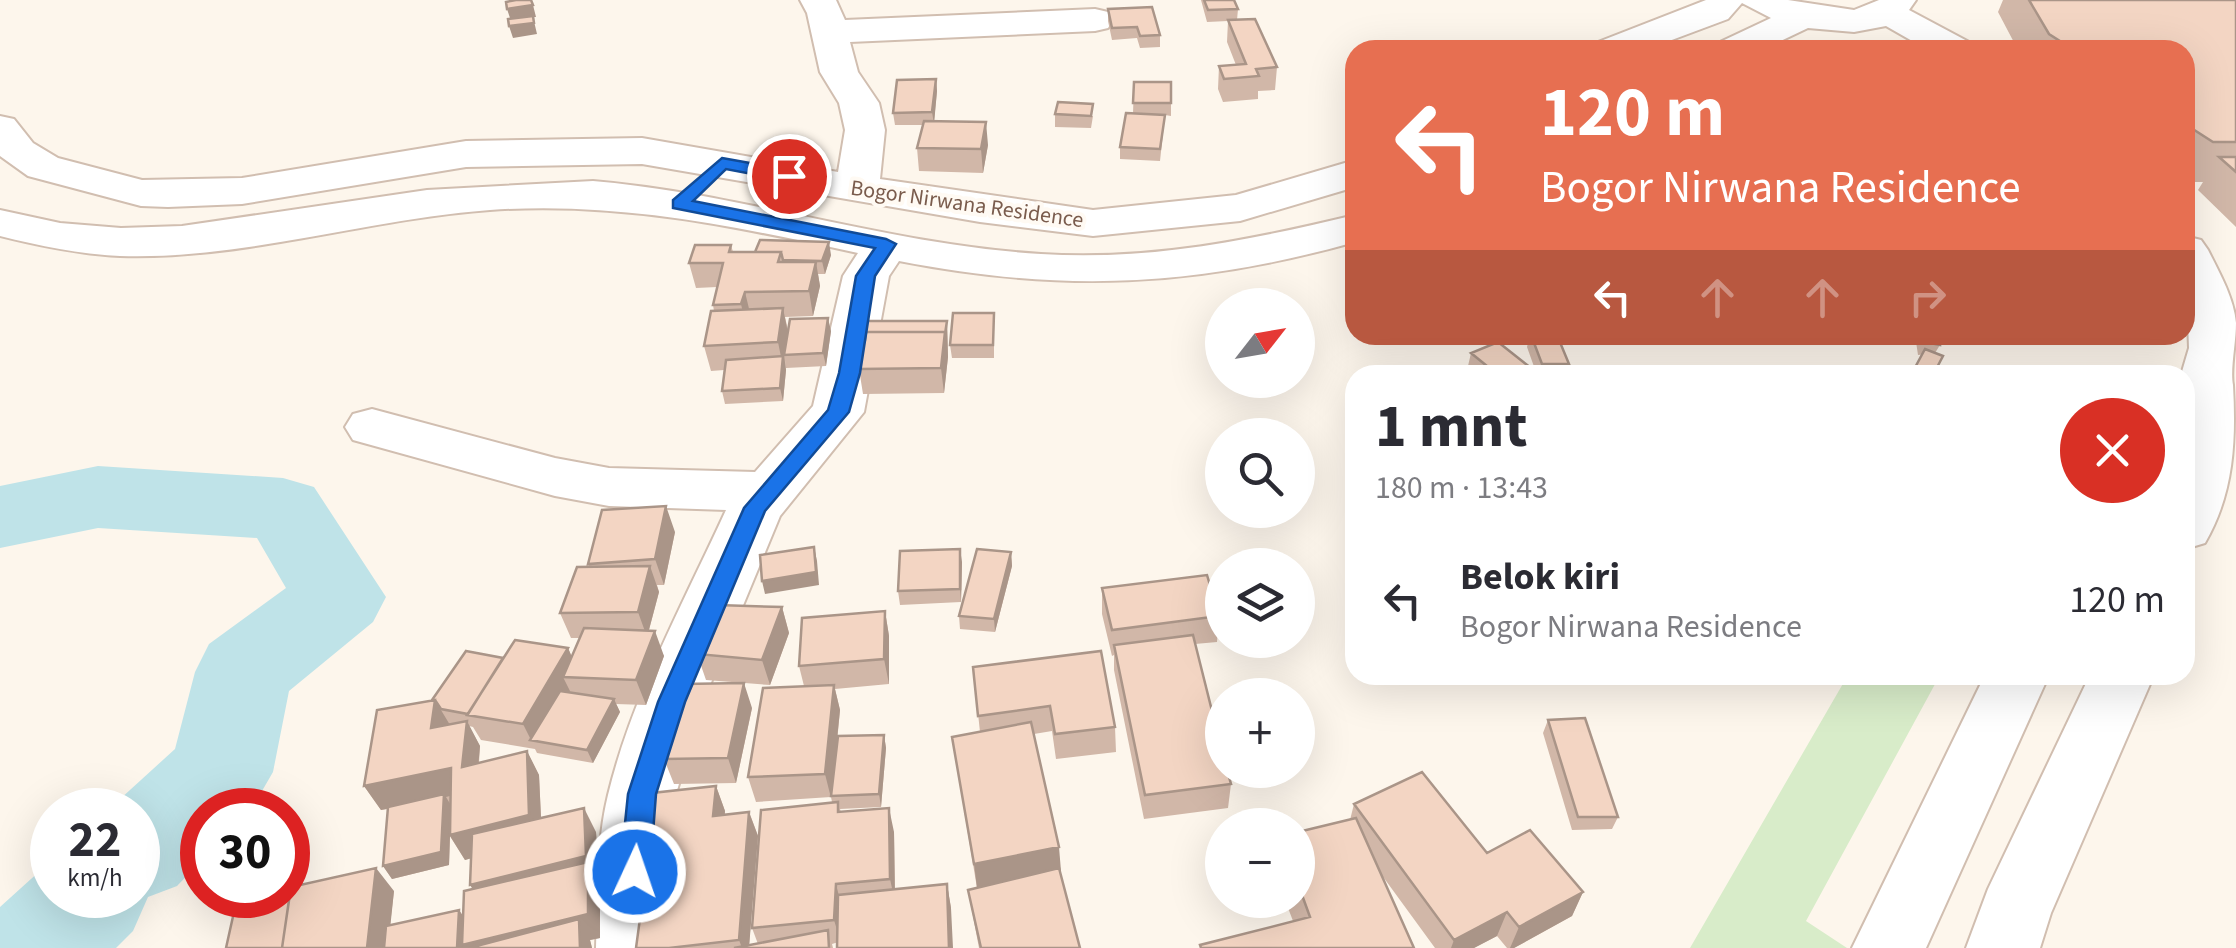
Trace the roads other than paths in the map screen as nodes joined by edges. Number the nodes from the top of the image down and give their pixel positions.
1 (1726, 0) edge
2 (1758, 0) edge
3 (1893, 6) edge
4 (823, 16) edge
5 (1803, 16) junction
6 (1094, 20) dead end
7 (1638, 40) edge
8 (1754, 40) edge
9 (1942, 40) edge
10 (0, 128) edge
11 (722, 163) junction
12 (1345, 177) edge
13 (857, 188) junction
14 (680, 204) junction
15 (1222, 210) junction
16 (0, 222) edge
17 (1345, 230) edge
18 (886, 244) junction
19 (1216, 260) junction
20 (2195, 271) edge
21 (2206, 396) edge
22 (372, 427) dead end
23 (768, 492) junction
24 (2195, 505) edge
25 (2012, 685) edge
26 (2117, 685) edge
27 (632, 948) edge
28 (1889, 948) edge
29 (2003, 948) edge

1 - 7 street
2 - 5 street
3 - 5 street
3 - 9 street
4 - 6 street
4 - 13 street
5 - 8 street
10 - 11 street, Bogor Nirwana Residence
11 - 13 street, Bogor Nirwana Residence
11 - 14 street
12 - 15 street, Bogor Nirwana Residence
13 - 15 street, Bogor Nirwana Residence
14 - 16 street, Bogor Nirwana Residence
14 - 18 street, Bogor Nirwana Residence
15 - 19 street
17 - 19 street, Bogor Nirwana Residence
18 - 19 street, Bogor Nirwana Residence
18 - 23 street
20 - 21 street
21 - 24 street
22 - 23 street
23 - 27 street
25 - 28 street
26 - 29 street

